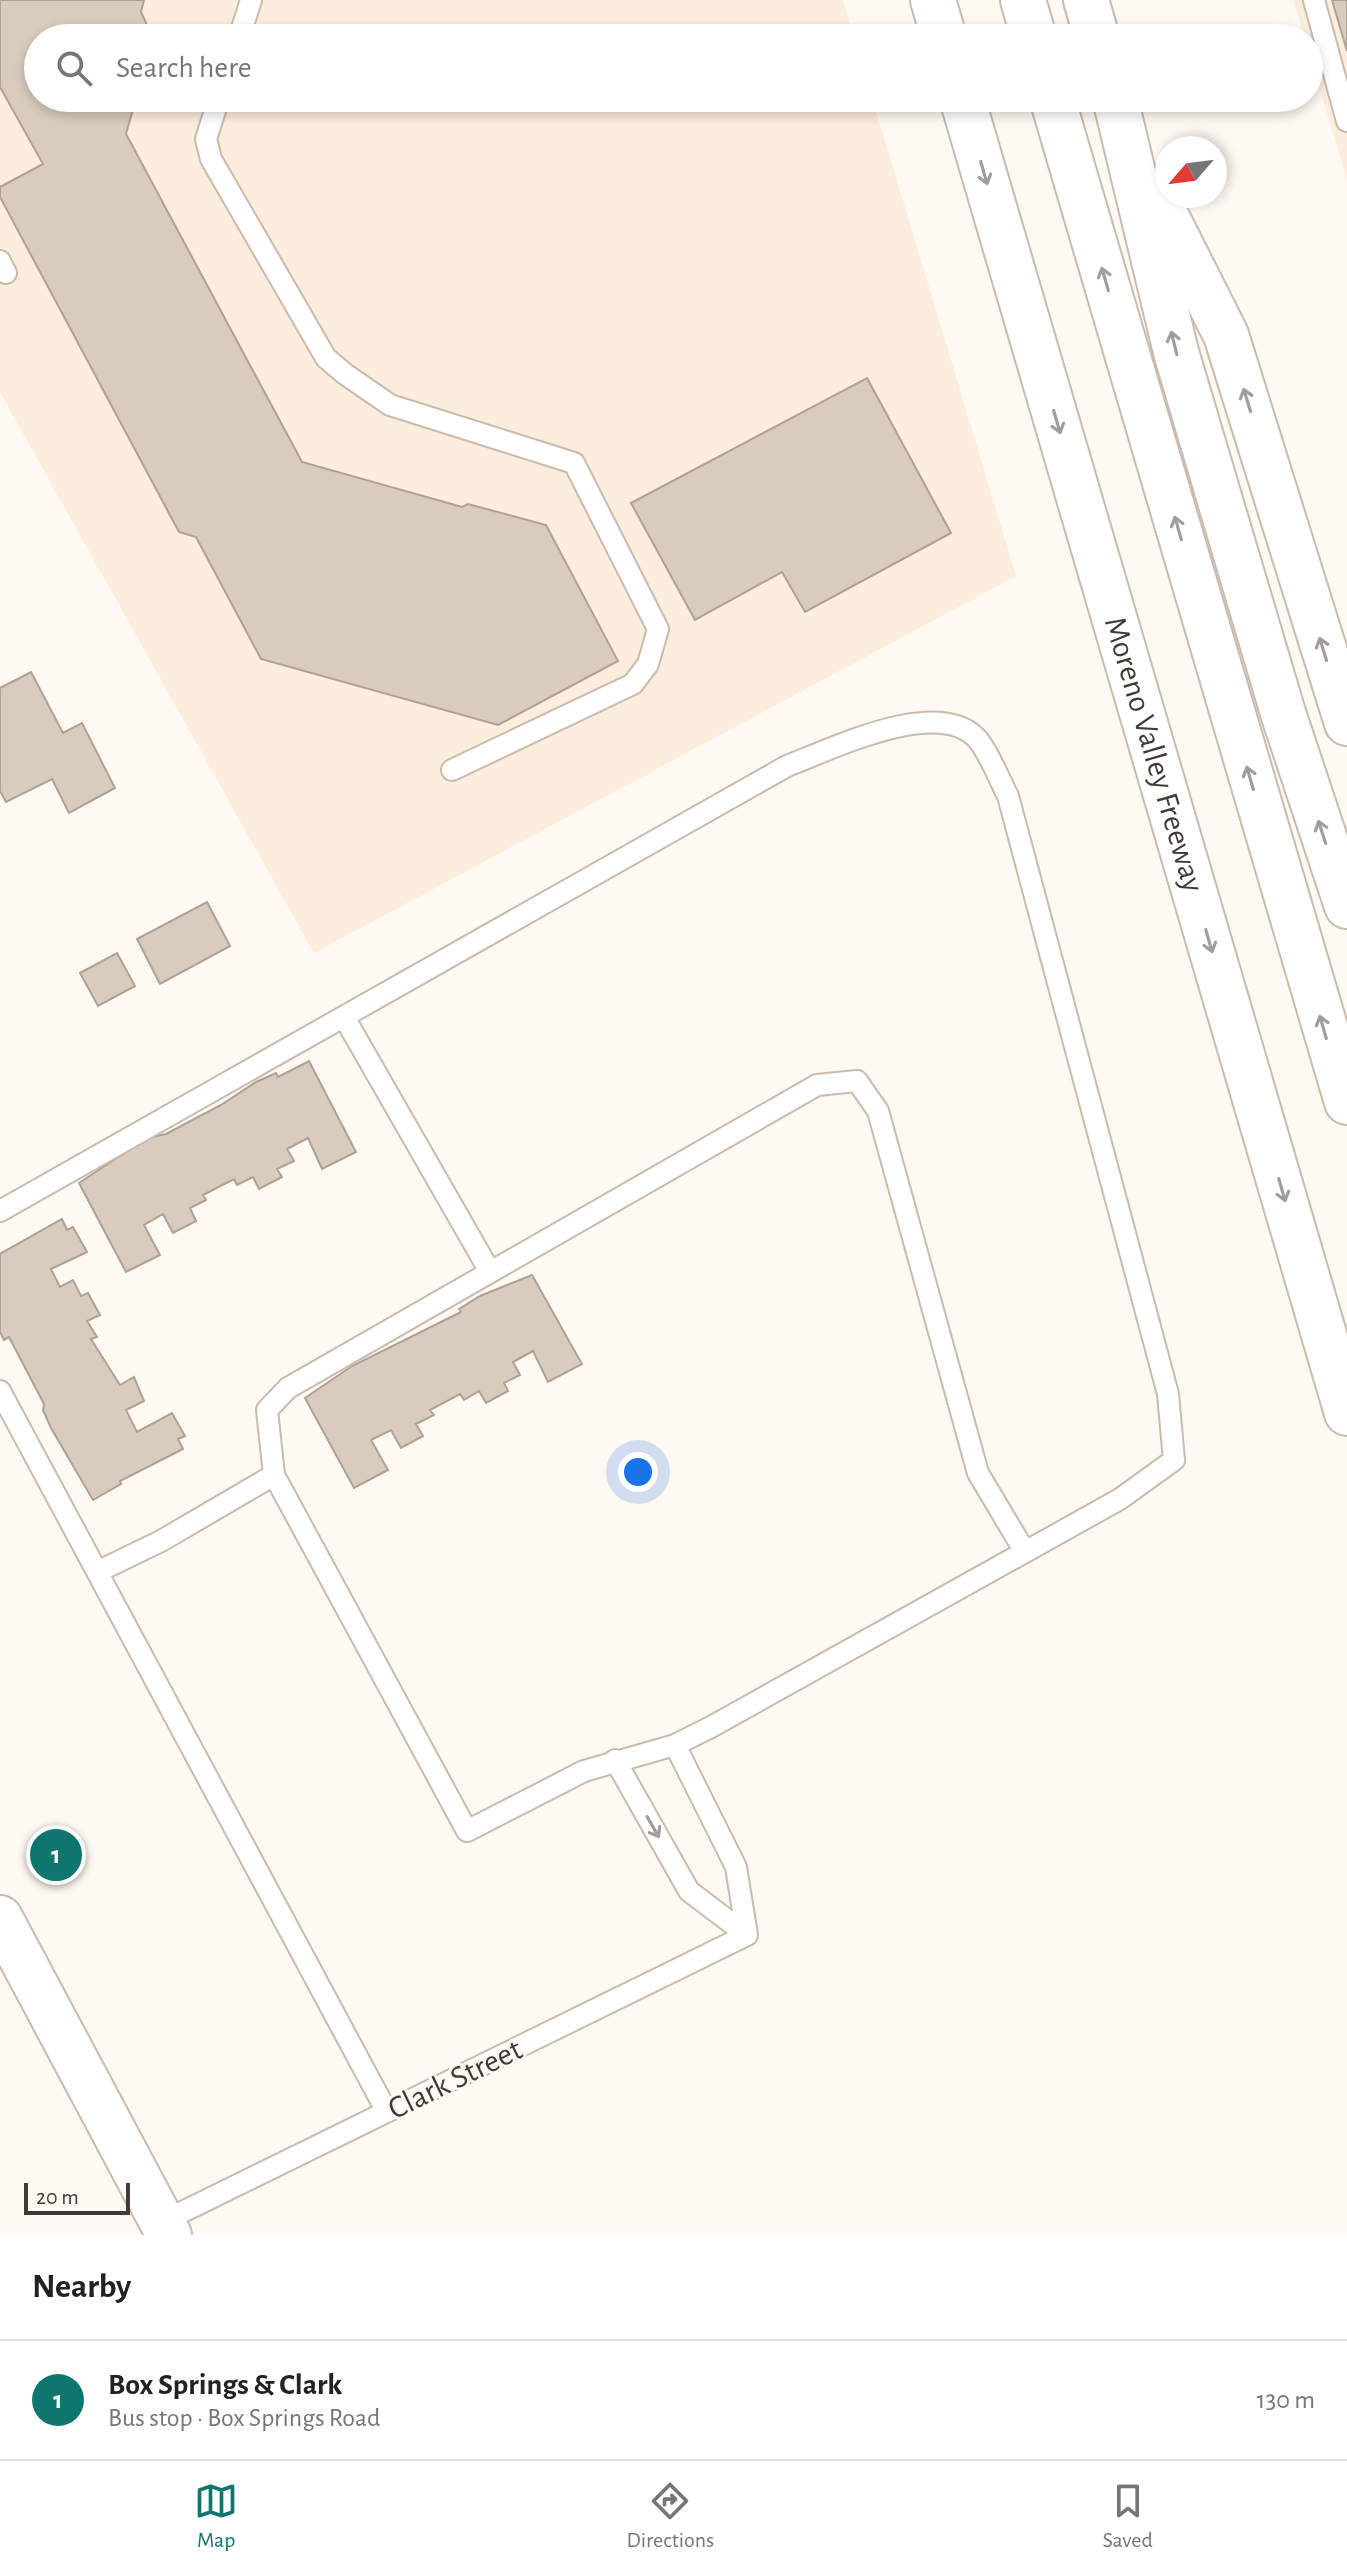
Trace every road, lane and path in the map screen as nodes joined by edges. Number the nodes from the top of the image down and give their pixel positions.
1 (251, 0) edge
2 (933, 0) edge
3 (1023, 0) edge
4 (1086, 0) edge
5 (1314, 0) edge
6 (243, 24) edge
7 (940, 24) edge
8 (1030, 24) edge
9 (1093, 24) edge
10 (1321, 24) edge
11 (1323, 33) edge
12 (215, 112) edge
13 (966, 112) edge
14 (1056, 112) edge
15 (1119, 112) edge
16 (1347, 121) edge
17 (1127, 139) junction
18 (1347, 723) edge
19 (452, 770) dead end
20 (1347, 906) edge
21 (344, 1017) junction
22 (1347, 1102) edge
23 (0, 1211) edge
24 (1300, 1254) junction
25 (489, 1270) junction
26 (1347, 1363) edge
27 (0, 1391) edge
28 (1347, 1413) edge
29 (274, 1475) junction
30 (1025, 1552) junction
31 (97, 1572) junction
32 (675, 1745) junction
33 (615, 1760) junction
34 (0, 1918) edge
35 (747, 1935) junction
36 (387, 2112) junction
37 (166, 2229) edge

1 - 6 lane
2 - 7 main road
3 - 8 main road
4 - 9 main road
5 - 10 lane
11 - 16 lane
12 - 19 lane
13 -> 24 main road, Moreno Valley Freeway
22 -> 14 main road
15 - 17 main road
18 -> 17 main road
20 -> 17 main road
21 - 23 lane
21 - 25 lane
21 - 30 lane
24 - 26 main road
24 - 28 main road, Moreno Valley Freeway
25 - 29 lane
25 - 30 lane
27 - 31 lane
29 - 31 lane
29 - 33 lane
30 - 32 lane
31 - 36 lane
32 - 33 lane
32 - 35 lane
33 -> 35 lane
34 - 37 main road
35 - 36 lane, Clark Street
36 - 37 lane, Clark Street

